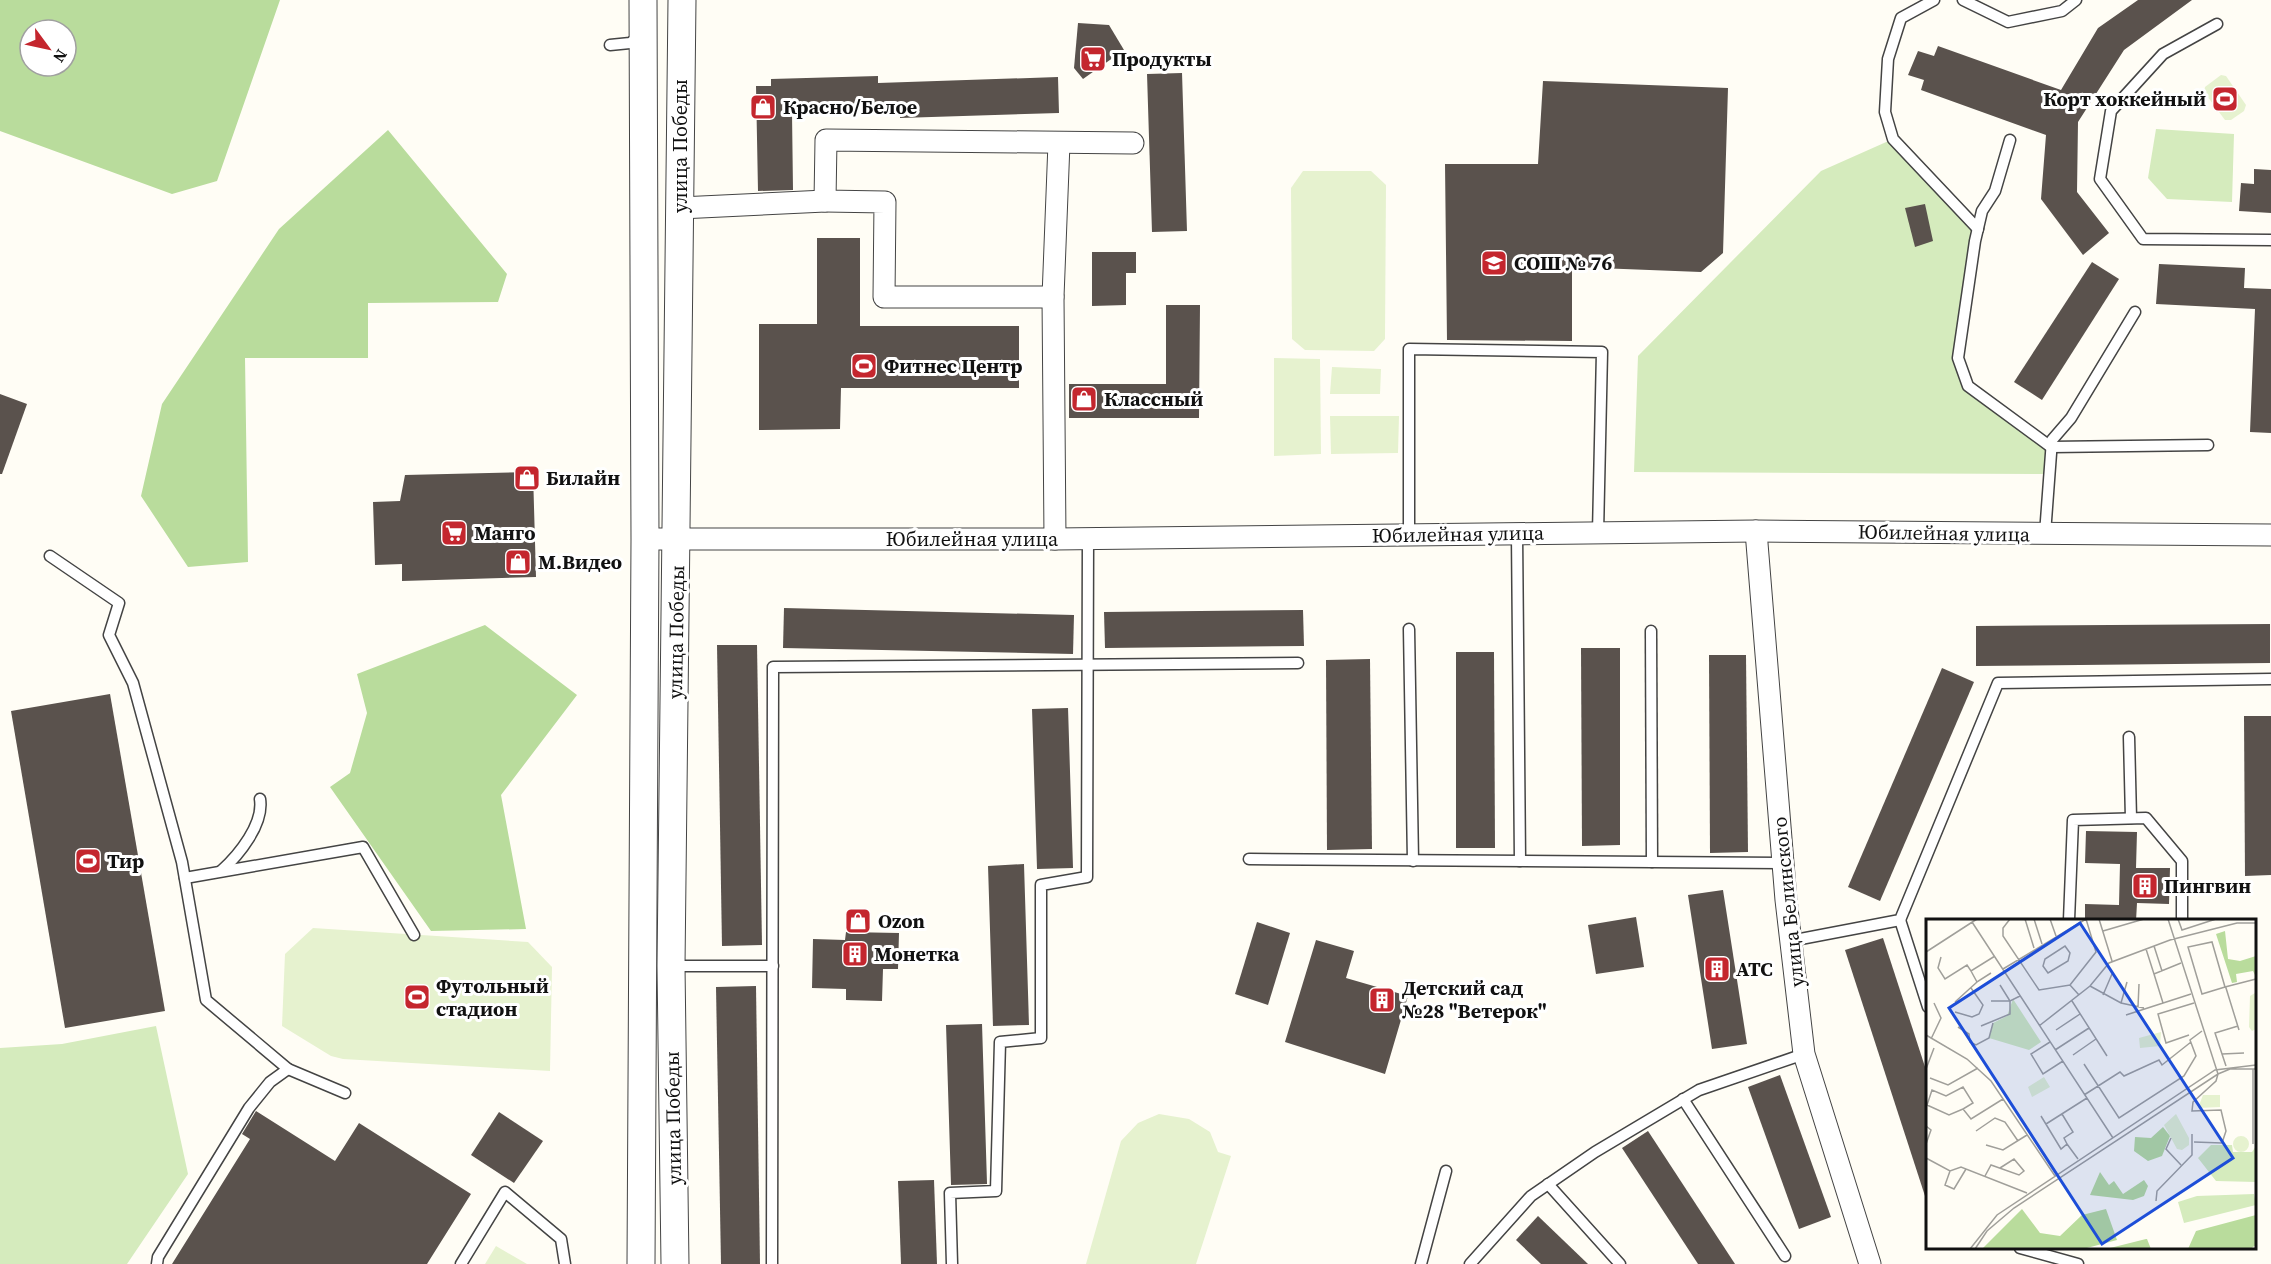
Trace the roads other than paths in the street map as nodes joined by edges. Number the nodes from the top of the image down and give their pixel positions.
1 (643, 0) edge
2 (682, 0) edge
3 (1934, 0) edge
4 (1964, 0) edge
5 (2076, 0) edge
6 (2217, 24) dead end
7 (643, 35) junction
8 (610, 45) dead end
9 (2010, 140) dead end
10 (1059, 143) junction
11 (1133, 143) dead end
12 (825, 201) junction
13 (680, 208) junction
14 (1978, 229) junction
15 (2271, 240) edge
16 (1053, 297) junction
17 (2135, 312) dead end
18 (2208, 445) dead end
19 (2051, 447) junction
20 (1756, 531) junction
21 (1598, 532) junction
22 (1516, 534) junction
23 (2045, 534) junction
24 (1409, 535) junction
25 (2271, 535) edge
26 (1088, 536) junction
27 (645, 539) junction
28 (1055, 539) junction
29 (677, 540) junction
30 (50, 556) dead end
31 (1409, 629) dead end
32 (1651, 631) dead end
33 (1298, 663) dead end
34 (1089, 664) junction
35 (2271, 679) edge
36 (2129, 737) dead end
37 (260, 799) dead end
38 (2131, 819) junction
39 (1249, 860) dead end
40 (1413, 861) junction
41 (1520, 861) junction
42 (1652, 862) junction
43 (1783, 863) junction
44 (221, 872) junction
45 (185, 878) junction
46 (2069, 919) edge
47 (2182, 919) edge
48 (1900, 920) junction
49 (414, 935) dead end
50 (1790, 941) junction
51 (671, 966) junction
52 (773, 966) junction
53 (1926, 1001) edge
54 (1804, 1054) junction
55 (288, 1069) junction
56 (345, 1093) dead end
57 (1683, 1099) junction
58 (1446, 1172) dead end
59 (1548, 1184) junction
60 (2024, 1249) edge
61 (1785, 1256) dead end
62 (157, 1264) edge
63 (461, 1264) edge
64 (565, 1264) edge
65 (641, 1264) edge
66 (675, 1264) edge
67 (772, 1264) edge
68 (952, 1264) edge
69 (1420, 1264) edge
70 (1470, 1264) edge
71 (1620, 1264) edge
72 (1870, 1264) edge
73 (2078, 1264) edge

1 - 7 street, улица Победы
2 - 13 street, улица Победы
3 - 14 lane
4 - 5 lane
6 - 15 lane
7 - 8 lane
7 - 27 street, улица Победы
9 - 14 lane
10 - 11 street
10 - 12 street
10 - 16 street
12 - 13 street
12 - 16 street
13 - 29 street, улица Победы
14 - 19 lane
16 - 28 street
17 - 19 lane
18 - 19 lane
19 - 23 lane
20 - 21 street, Юбилейная улица
20 - 23 street, Юбилейная улица
20 - 43 street, улица Белинского
21 - 22 street, Юбилейная улица
21 - 24 lane
22 - 24 street, Юбилейная улица
22 - 41 lane
23 - 25 street, Юбилейная улица
24 - 26 street, Юбилейная улица
26 - 28 street, Юбилейная улица
26 - 34 lane
27 - 29 street, Юбилейная улица
27 - 65 street, улица Победы
28 - 29 street, Юбилейная улица
29 - 51 street, улица Победы
30 - 45 lane
31 - 40 lane
32 - 42 lane
33 - 34 lane
34 - 52 lane
34 - 68 lane
35 - 48 lane
36 - 38 lane
37 - 44 lane
38 - 46 lane
38 - 47 lane
39 - 40 lane
40 - 41 lane
41 - 42 lane
42 - 43 lane
43 - 50 street, улица Белинского
44 - 45 lane
44 - 49 lane
45 - 55 lane
48 - 50 lane
48 - 53 lane
50 - 54 street, улица Белинского
51 - 52 lane
51 - 66 street, улица Победы
52 - 67 lane
54 - 57 lane
54 - 72 street, улица Белинского
55 - 56 lane
55 - 62 lane
57 - 59 lane
57 - 61 lane
58 - 69 lane
59 - 70 lane
59 - 71 lane
60 - 73 lane
63 - 64 lane

